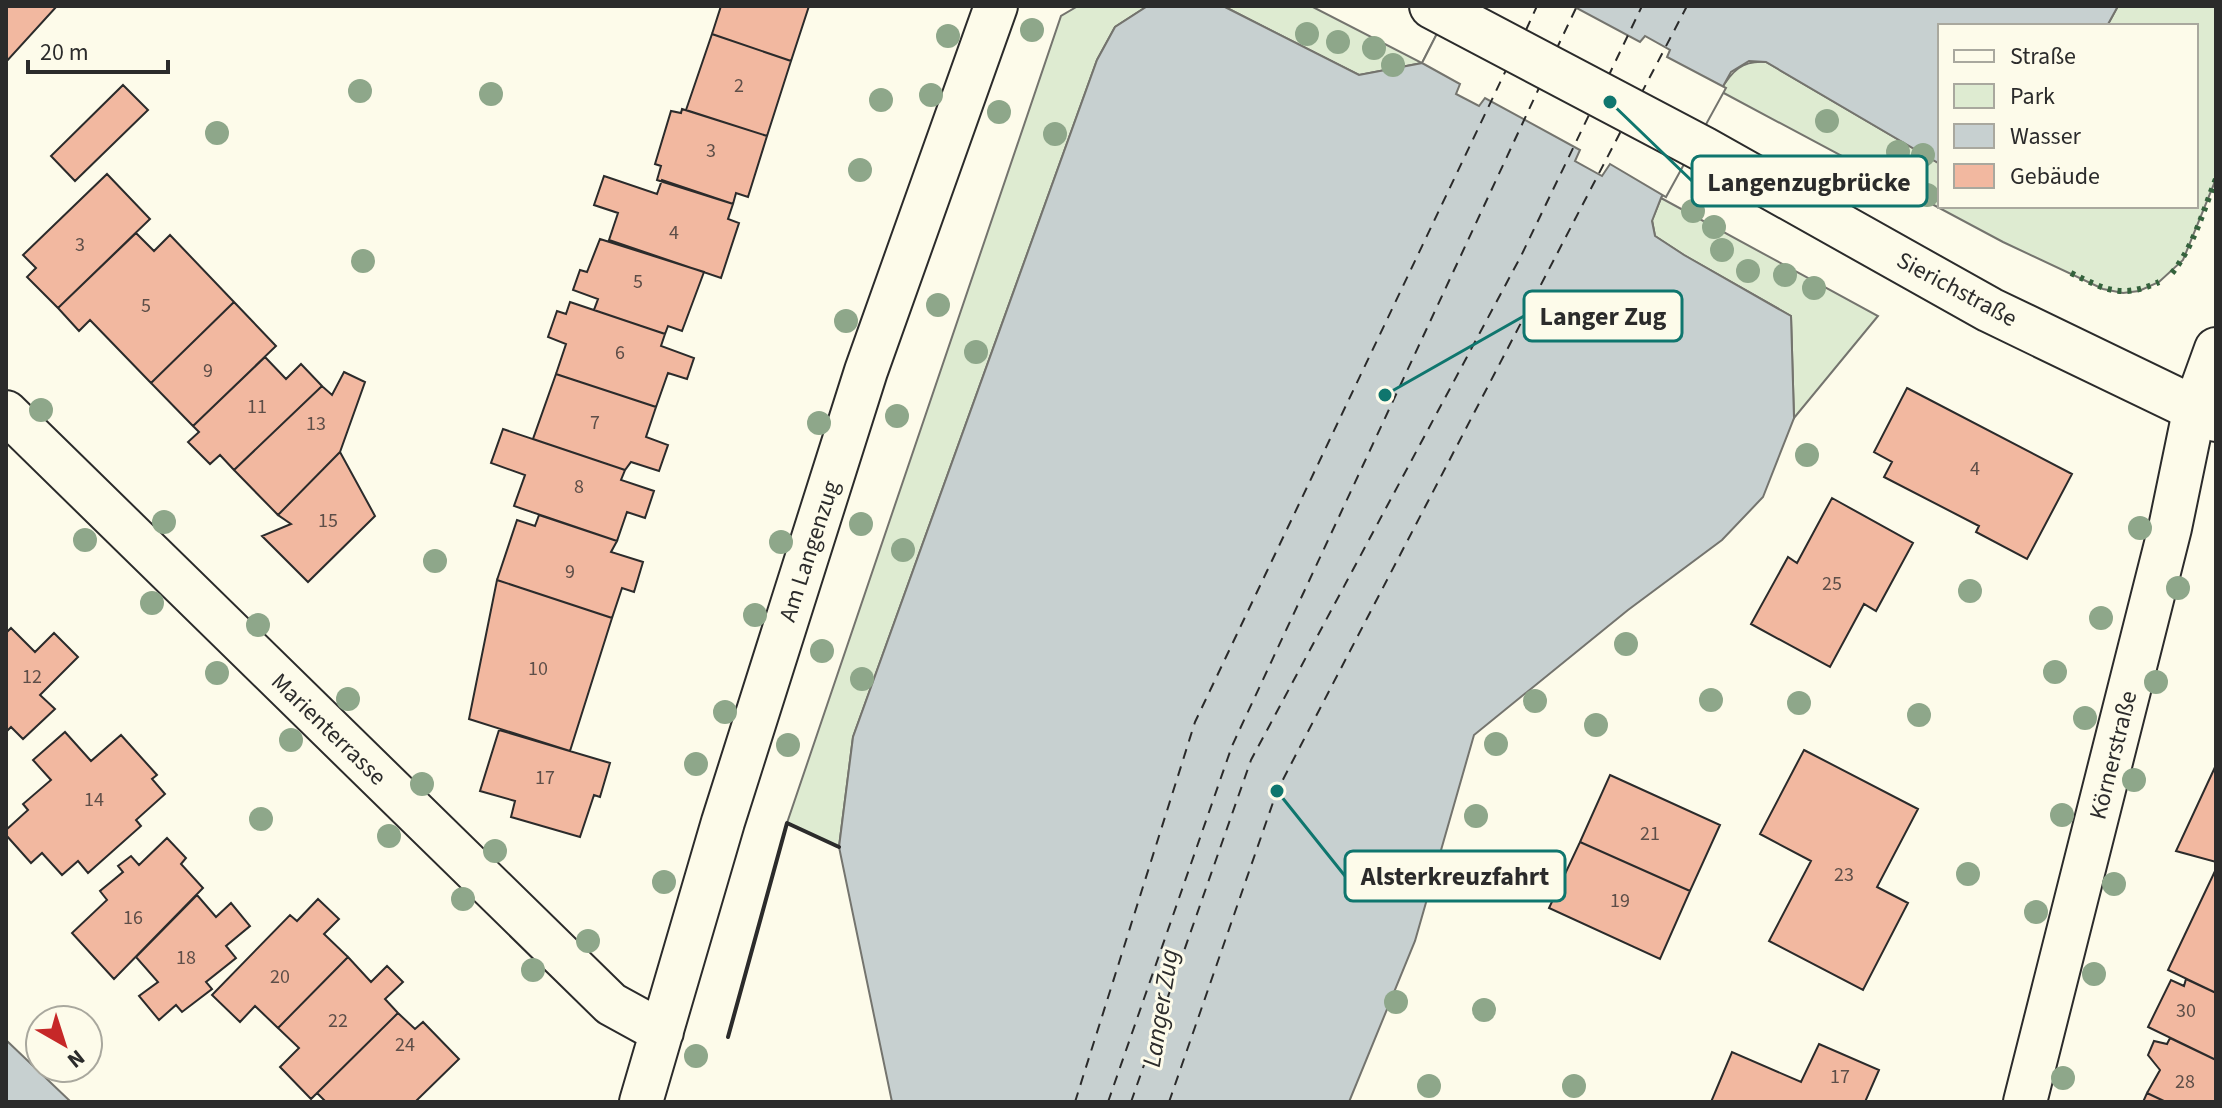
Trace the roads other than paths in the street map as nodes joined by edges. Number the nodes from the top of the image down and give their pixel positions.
1 (996, 6) edge
2 (1439, 10) edge
3 (2216, 349) edge
4 (6, 412) edge
5 (2205, 413) edge
6 (662, 1032) junction
7 (641, 1102) edge
8 (2025, 1102) edge

1 - 6 street, Am Langenzug
2 - 5 main road, Sierichstraße
3 - 5 street, Körnerstraße
4 - 6 street, Marienterrasse
5 - 8 street, Körnerstraße
6 - 7 street, Am Langenzug

